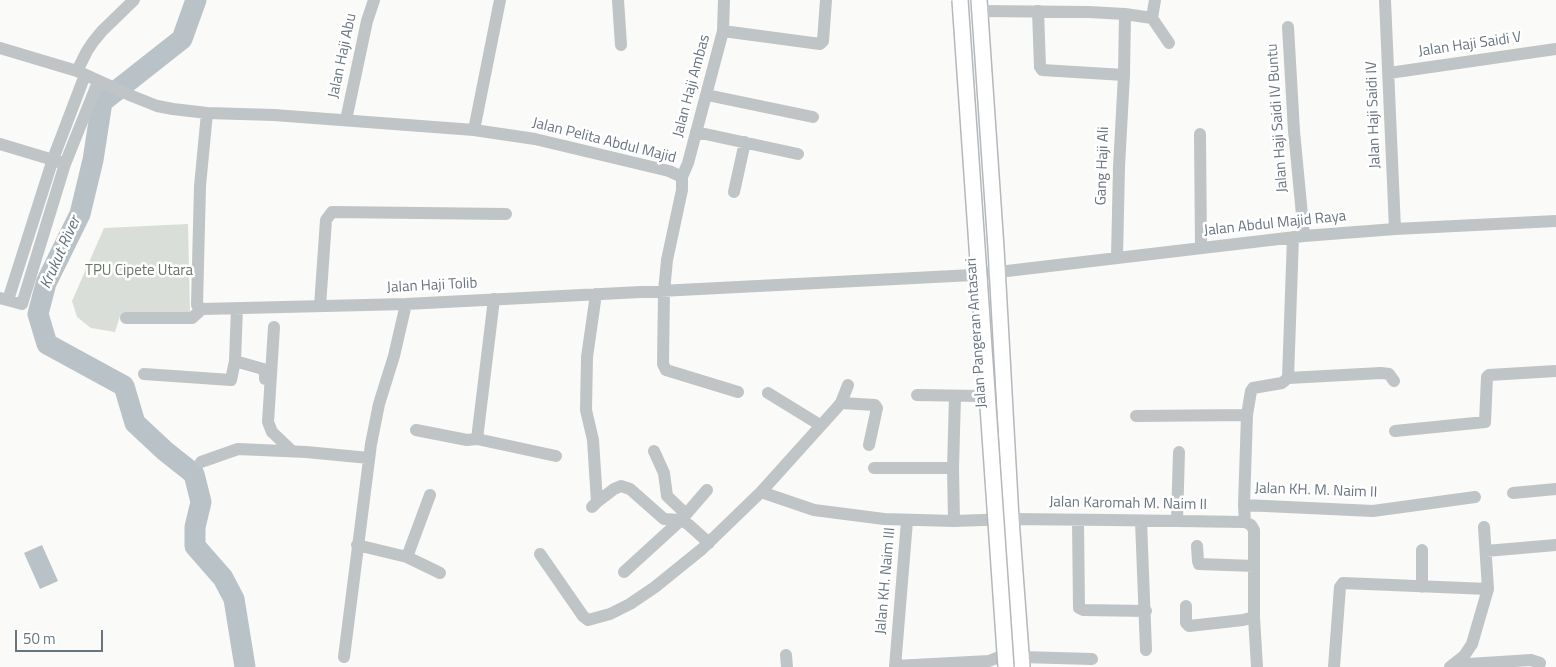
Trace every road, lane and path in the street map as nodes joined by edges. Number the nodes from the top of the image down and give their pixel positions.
1 (134, 0) edge
2 (374, 0) edge
3 (500, 0) edge
4 (618, 0) edge
5 (724, 0) edge
6 (826, 0) edge
7 (954, 0) edge
8 (960, 0) edge
9 (1155, 0) edge
10 (1385, 0) edge
11 (976, 4) edge
12 (1061, 5) edge
13 (1089, 6) edge
14 (1038, 11) junction
15 (1124, 14) junction
16 (1152, 18) junction
17 (1288, 27) dead end
18 (723, 32) junction
19 (1169, 43) dead end
20 (621, 45) dead end
21 (0, 48) edge
22 (1556, 49) edge
23 (81, 73) junction
24 (1389, 73) junction
25 (1124, 75) junction
26 (100, 83) junction
27 (706, 95) junction
28 (207, 113) junction
29 (813, 117) dead end
30 (346, 120) junction
31 (474, 130) junction
32 (696, 132) junction
33 (1200, 134) dead end
34 (745, 142) junction
35 (0, 144) edge
36 (798, 154) dead end
37 (53, 159) junction
38 (65, 164) junction
39 (682, 178) junction
40 (734, 192) dead end
41 (506, 214) dead end
42 (1556, 221) edge
43 (1395, 229) junction
44 (1299, 237) junction
45 (1202, 248) junction
46 (1117, 257) junction
47 (998, 272) junction
48 (973, 275) junction
49 (664, 291) junction
50 (596, 294) junction
51 (4, 299) edge
52 (494, 299) junction
53 (406, 304) junction
54 (320, 306) junction
55 (237, 308) junction
56 (202, 309) junction
57 (126, 318) dead end
58 (274, 327) dead end
59 (235, 361) junction
60 (1556, 371) edge
61 (144, 374) dead end
62 (1288, 378) junction
63 (265, 379) dead end
64 (1394, 381) dead end
65 (848, 384) dead end
66 (738, 392) dead end
67 (768, 394) dead end
68 (917, 396) dead end
69 (981, 396) junction
70 (954, 397) junction
71 (841, 403) junction
72 (1247, 415) junction
73 (1136, 416) dead end
74 (820, 425) junction
75 (416, 430) dead end
76 (1395, 431) dead end
77 (477, 439) junction
78 (869, 445) dead end
79 (292, 451) junction
80 (654, 451) dead end
81 (1179, 452) dead end
82 (556, 456) dead end
83 (369, 458) junction
84 (200, 462) dead end
85 (874, 468) dead end
86 (953, 468) junction
87 (1556, 489) edge
88 (707, 490) dead end
89 (761, 492) junction
90 (1513, 493) dead end
91 (430, 495) dead end
92 (1476, 497) dead end
93 (1244, 506) junction
94 (684, 517) junction
95 (1011, 519) junction
96 (990, 520) junction
97 (907, 521) junction
98 (954, 521) junction
99 (1078, 521) junction
100 (1141, 521) junction
101 (1177, 521) junction
102 (1245, 522) junction
103 (1484, 527) dead end
104 (709, 543) junction
105 (357, 544) junction
106 (1197, 546) dead end
107 (1553, 549) edge
108 (1422, 550) dead end
109 (1486, 551) junction
110 (540, 554) dead end
111 (408, 557) junction
112 (1254, 566) junction
113 (624, 572) dead end
114 (440, 573) dead end
115 (1422, 587) junction
116 (1488, 590) junction
117 (1186, 606) dead end
118 (1146, 612) junction
119 (1254, 617) junction
120 (1146, 650) dead end
121 (344, 657) dead end
122 (1092, 659) dead end
123 (1540, 662) dead end
124 (1001, 664) edge
125 (1019, 664) edge
126 (895, 666) edge
127 (1451, 666) edge
128 (1257, 667) edge
129 (1334, 667) edge

1 - 23 street
2 - 30 street, Jalan Haji Abu
3 - 31 street
4 - 20 street
5 - 18 street, Jalan Haji Ambas
6 - 18 street, Jalan Haji Ambas
7 - 48 main road, Jalan Pangeran Antasari
8 - 124 main road, bridge
9 - 16 street
10 - 24 street, Jalan Haji Saidi IV
11 - 14 street
11 - 47 main road, Jalan Pangeran Antasari
11 - 125 main road
12 - 13 street
12 - 14 street
13 - 15 street
14 - 25 street
15 - 16 street
15 - 25 street, Gang Haji Ali
16 - 19 street
17 - 44 street, Jalan Haji Saidi IV Buntu
18 - 27 street, Jalan Haji Ambas
21 - 23 street, Jalan Pelita Abdul Majid
22 - 24 street, Jalan Haji Saidi V
23 - 26 street, Jalan Pelita Abdul Majid
23 - 37 street
24 - 43 street, Jalan Haji Saidi IV
25 - 46 street, Gang Haji Ali
26 - 28 street, Jalan Pelita Abdul Majid
26 - 38 street
27 - 29 street
27 - 32 street, Jalan Haji Ambas
28 - 30 street, Jalan Pelita Abdul Majid
28 - 56 street
30 - 31 street, Jalan Pelita Abdul Majid
31 - 39 street, Jalan Pelita Abdul Majid
32 - 34 street
32 - 39 street, Jalan Haji Ambas
33 - 45 street
34 - 36 street
34 - 40 street
35 - 37 street
37 - 38 street
37 - 51 street
38 - 51 street
39 - 49 street, Jalan Pelita Abdul Majid
41 - 54 street
42 - 43 street, Jalan Abdul Majid Raya
43 - 44 street, Jalan Abdul Majid Raya
44 - 45 street, Jalan Abdul Majid Raya
44 - 62 street, Jalan Haji Saidi IV Buntu
45 - 46 street, Jalan Abdul Majid Raya
46 - 47 street, Jalan Abdul Majid Raya
47 - 48 street
47 - 95 main road, Jalan Pangeran Antasari
48 - 49 street
48 - 69 main road, Jalan Pangeran Antasari
49 - 50 street, Jalan Haji Tolib
49 - 66 street, Jalan Pelita Abdul Majid
50 - 52 street, Jalan Haji Tolib
50 - 94 street
52 - 53 street, Jalan Haji Tolib
52 - 77 street
53 - 54 street, Jalan Haji Tolib
53 - 83 street
54 - 55 street, Jalan Haji Tolib
55 - 56 street, Jalan Haji Tolib
55 - 59 street
56 - 57 street
58 - 79 street
59 - 61 street
59 - 63 street
60 - 76 street
62 - 64 street
62 - 72 street
65 - 71 street
67 - 74 street
68 - 70 street
69 - 70 street
69 - 96 main road, Jalan Pangeran Antasari
70 - 86 street
71 - 74 street
71 - 78 street
72 - 73 street
72 - 93 street
74 - 89 street
75 - 77 street
77 - 82 street
79 - 83 street
79 - 84 street
80 - 94 street
81 - 101 street
83 - 105 street
85 - 86 street
86 - 98 street
87 - 90 street
88 - 94 street
89 - 97 street
89 - 104 street
91 - 111 street
92 - 93 street, Jalan KH. M. Naim II
93 - 102 street
94 - 104 street
94 - 113 street
95 - 96 street, Jalan Karomah M. Naim II
95 - 99 street, Jalan Karomah M. Naim II
95 - 125 main road, Jalan Pangeran Antasari
96 - 98 street, Jalan KH. Naim III
96 - 124 main road, Jalan Pangeran Antasari
97 - 98 street, Jalan KH. Naim III
97 - 126 street, Jalan KH. Naim III
99 - 100 street, Jalan Karomah M. Naim II
99 - 118 street
100 - 101 street, Jalan Karomah M. Naim II
100 - 118 street
101 - 102 street, Jalan Karomah M. Naim II
102 - 112 street
103 - 109 street
104 - 110 street
105 - 111 street
105 - 121 street
106 - 112 street
107 - 109 street
108 - 115 street
109 - 116 street
111 - 114 street
112 - 119 street
115 - 116 street
115 - 129 street
116 - 127 street
117 - 119 street
118 - 120 street
119 - 128 street
122 - 125 street
123 - 127 street
124 - 126 street

